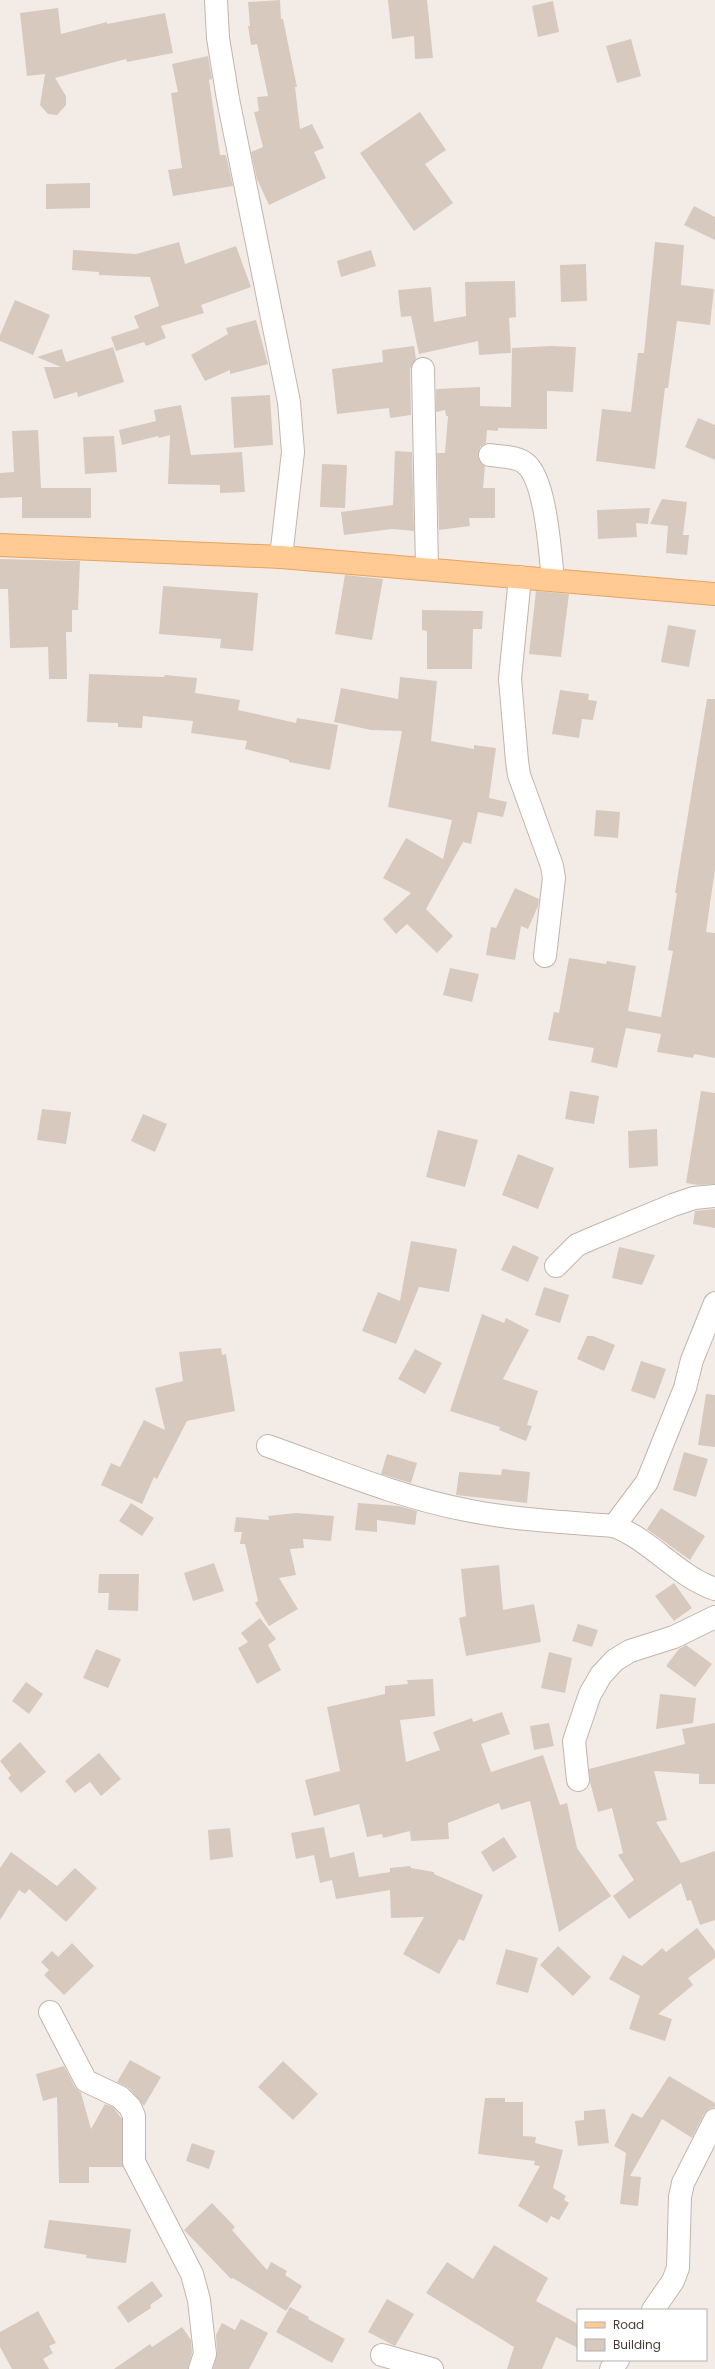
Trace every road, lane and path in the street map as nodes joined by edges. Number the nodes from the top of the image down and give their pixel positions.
1 (216, 0) edge
2 (423, 369) dead end
3 (490, 455) dead end
4 (0, 545) edge
5 (281, 557) junction
6 (426, 569) junction
7 (520, 577) junction
8 (553, 580) junction
9 (715, 594) edge
10 (545, 956) dead end
11 (715, 1196) edge
12 (556, 1266) dead end
13 (715, 1303) edge
14 (268, 1446) dead end
15 (614, 1526) junction
16 (710, 1588) edge
17 (715, 1612) edge
18 (715, 1618) edge
19 (578, 1780) dead end
20 (50, 2012) dead end
21 (715, 2120) edge
22 (654, 2309) edge
23 (382, 2355) dead end
24 (617, 2361) edge
25 (200, 2369) edge
26 (432, 2369) edge
27 (611, 2369) edge

1 - 5 street
2 - 6 street
3 - 8 street
4 - 5 main road
5 - 6 main road
6 - 7 main road
7 - 8 main road
7 - 10 street
8 - 9 main road
11 - 12 street
13 - 15 street
14 - 15 street
15 - 16 street
16 - 17 street
18 - 19 street
20 - 25 street
21 - 22 street
23 - 26 street
24 - 27 street

